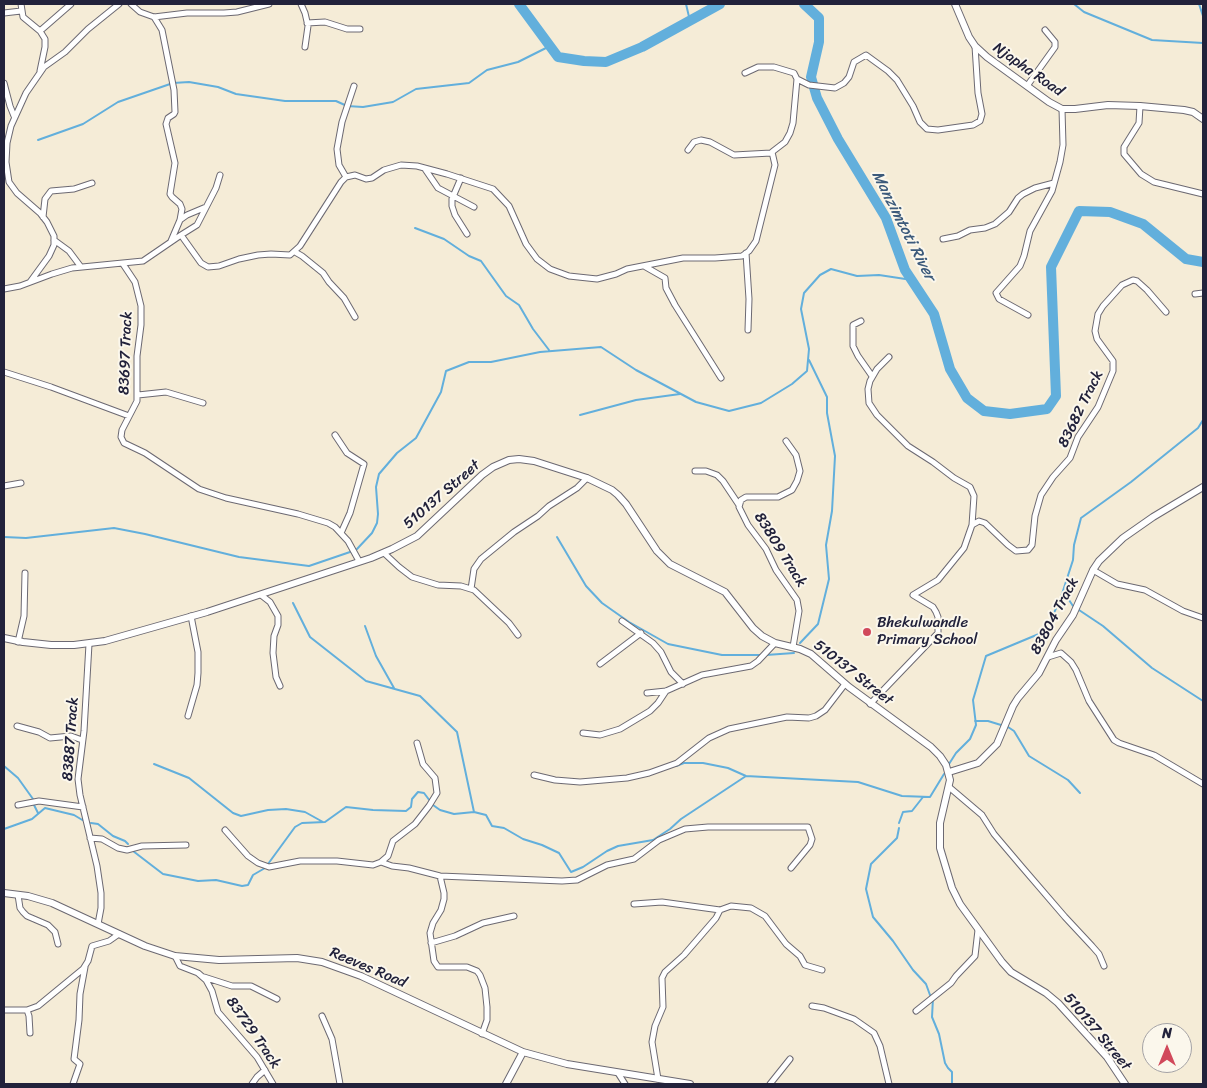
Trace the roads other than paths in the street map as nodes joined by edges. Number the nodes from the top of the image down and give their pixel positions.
1 (21, 4) edge
2 (71, 4) edge
3 (119, 4) edge
4 (131, 4) edge
5 (269, 4) edge
6 (301, 4) edge
7 (955, 4) edge
8 (21, 11) junction
9 (4, 13) edge
10 (154, 17) junction
11 (307, 24) junction
12 (360, 29) dead end
13 (1045, 30) dead end
14 (40, 31) junction
15 (974, 46) junction
16 (305, 47) dead end
17 (40, 72) junction
18 (746, 73) dead end
19 (797, 79) junction
20 (4, 83) edge
21 (354, 86) dead end
22 (1027, 86) junction
23 (1140, 106) junction
24 (1062, 109) junction
25 (14, 116) junction
26 (1203, 119) edge
27 (688, 150) dead end
28 (771, 153) junction
29 (424, 168) junction
30 (220, 175) dead end
31 (346, 178) junction
32 (461, 178) junction
33 (92, 183) dead end
34 (1054, 183) junction
35 (1203, 194) edge
36 (453, 197) junction
37 (206, 207) junction
38 (474, 207) dead end
39 (43, 217) junction
40 (180, 220) junction
41 (467, 234) dead end
42 (181, 235) junction
43 (943, 239) dead end
44 (54, 240) junction
45 (171, 242) junction
46 (295, 252) junction
47 (746, 253) junction
48 (123, 264) junction
49 (644, 266) junction
50 (81, 267) junction
51 (30, 282) junction
52 (4, 289) edge
53 (1203, 293) edge
54 (1195, 294) dead end
55 (1166, 312) dead end
56 (1028, 315) dead end
57 (355, 317) dead end
58 (861, 321) dead end
59 (748, 330) dead end
60 (889, 357) dead end
61 (4, 372) edge
62 (872, 376) junction
63 (721, 378) dead end
64 (138, 395) junction
65 (203, 403) dead end
66 (130, 416) junction
67 (335, 435) dead end
68 (786, 441) dead end
69 (695, 471) dead end
70 (587, 478) junction
71 (21, 483) dead end
72 (4, 486) edge
73 (1203, 487) edge
74 (739, 505) junction
75 (972, 525) junction
76 (341, 533) junction
77 (384, 553) junction
78 (359, 562) junction
79 (1093, 570) junction
80 (25, 573) dead end
81 (471, 589) junction
82 (261, 595) junction
83 (191, 616) junction
84 (1203, 618) edge
85 (622, 620) dead end
86 (641, 634) junction
87 (518, 635) dead end
88 (4, 638) edge
89 (1056, 640) junction
90 (18, 642) junction
91 (776, 643) junction
92 (90, 644) junction
93 (792, 647) junction
94 (1061, 653) junction
95 (1048, 657) junction
96 (600, 664) dead end
97 (683, 684) junction
98 (844, 684) junction
99 (280, 686) dead end
100 (666, 691) junction
101 (647, 692) dead end
102 (870, 704) junction
103 (188, 716) dead end
104 (17, 726) dead end
105 (583, 733) dead end
106 (82, 740) junction
107 (417, 742) dead end
108 (949, 772) junction
109 (534, 775) dead end
110 (1203, 784) edge
111 (949, 787) junction
112 (18, 805) dead end
113 (83, 807) junction
114 (226, 830) dead end
115 (90, 838) junction
116 (186, 845) dead end
117 (381, 862) junction
118 (791, 868) dead end
119 (440, 876) junction
120 (4, 893) edge
121 (18, 895) junction
122 (634, 904) dead end
123 (719, 913) junction
124 (514, 916) dead end
125 (98, 924) junction
126 (978, 930) junction
127 (119, 934) junction
128 (431, 943) junction
129 (58, 944) dead end
130 (175, 956) junction
131 (86, 965) junction
132 (1104, 966) dead end
133 (822, 970) dead end
134 (204, 977) junction
135 (277, 999) dead end
136 (812, 1006) dead end
137 (4, 1010) edge
138 (27, 1010) junction
139 (916, 1011) dead end
140 (322, 1016) dead end
141 (30, 1033) dead end
142 (482, 1034) junction
143 (523, 1052) junction
144 (790, 1059) dead end
145 (265, 1070) junction
146 (618, 1073) junction
147 (658, 1079) junction
148 (73, 1084) edge
149 (252, 1084) edge
150 (273, 1084) edge
151 (340, 1084) edge
152 (506, 1084) edge
153 (625, 1084) edge
154 (690, 1084) edge
155 (770, 1084) edge
156 (889, 1084) edge
157 (1125, 1084) edge

1 - 8 street
2 - 14 street
3 - 17 street
4 - 10 street
5 - 10 street
6 - 11 street
7 - 15 street, Njapha Road
8 - 9 street
8 - 14 street
10 - 40 street
11 - 12 street
11 - 16 street
13 - 22 street
14 - 17 street
15 - 19 street
15 - 22 street, Njapha Road
17 - 25 street
18 - 19 street
19 - 28 street
20 - 25 street
21 - 31 street
22 - 24 street, Njapha Road
23 - 24 street, Njapha Road
23 - 26 street, Njapha Road
23 - 35 street
24 - 34 street
25 - 39 street
27 - 28 street
28 - 47 street
29 - 31 street
29 - 32 street
29 - 36 street
30 - 37 street
31 - 46 street
32 - 36 street
32 - 49 street
33 - 39 street
34 - 43 street
34 - 56 street
36 - 38 street
36 - 41 street
37 - 40 street
37 - 42 street
39 - 44 street
40 - 45 street
42 - 45 street
42 - 46 street
44 - 50 street
44 - 51 street
45 - 48 street
46 - 57 street
47 - 49 street
47 - 59 street
48 - 50 street
48 - 64 street, 83697 Track
49 - 63 street
50 - 51 street
51 - 52 street
53 - 54 street
55 - 75 street, 83682 Track
58 - 62 street
60 - 62 street
61 - 66 street
62 - 75 street
64 - 65 street
64 - 66 street, 83697 Track
66 - 76 street, 83697 Track
67 - 76 street
68 - 74 street, 83809 Track
69 - 74 street
70 - 77 street, 510137 Street
70 - 81 street
70 - 91 street, 510137 Street
71 - 72 street
73 - 79 street, 83804 Track
74 - 93 street, 83809 Track
75 - 102 street
76 - 78 street, 83697 Track
77 - 78 street, 510137 Street
77 - 81 street
78 - 82 street, 510137 Street
79 - 84 street
79 - 89 street, 83804 Track
80 - 90 street
81 - 87 street
82 - 83 street, 510137 Street
82 - 99 street
83 - 92 street, 510137 Street
83 - 103 street
85 - 86 street
86 - 96 street
86 - 97 street
88 - 90 street, 510137 Street
89 - 94 street
89 - 95 street, 83804 Track
90 - 92 street, 510137 Street
91 - 93 street, 510137 Street
91 - 97 street
92 - 106 street, 83887 Track
93 - 98 street, 510137 Street
94 - 95 street
94 - 110 street
95 - 108 street, 83804 Track
97 - 100 street
98 - 102 street, 510137 Street
98 - 109 street
100 - 101 street
100 - 105 street
102 - 108 street, 510137 Street
104 - 106 street
106 - 113 street, 83887 Track
107 - 117 street
108 - 111 street, 510137 Street
111 - 126 street, 510137 Street
111 - 132 street
112 - 113 street
113 - 115 street, 83887 Track
114 - 117 street
115 - 116 street
115 - 125 street, 83887 Track
117 - 119 street
118 - 119 street
119 - 128 street
120 - 121 street, Reeves Road
121 - 125 street, Reeves Road
121 - 129 street
122 - 123 street
123 - 133 street
123 - 147 street
124 - 128 street
125 - 127 street, Reeves Road
126 - 139 street
126 - 157 street, 510137 Street
127 - 130 street, Reeves Road
127 - 131 street
128 - 142 street
130 - 134 street
130 - 142 street, Reeves Road
131 - 138 street
131 - 148 street
134 - 135 street
134 - 145 street, 83729 Track
136 - 156 street
137 - 138 street
138 - 141 street
140 - 151 street
142 - 143 street, Reeves Road
143 - 146 street, Reeves Road
143 - 152 street
144 - 155 street
145 - 149 street
145 - 150 street, 83729 Track
146 - 147 street, Reeves Road
146 - 153 street
147 - 154 street, Reeves Road

